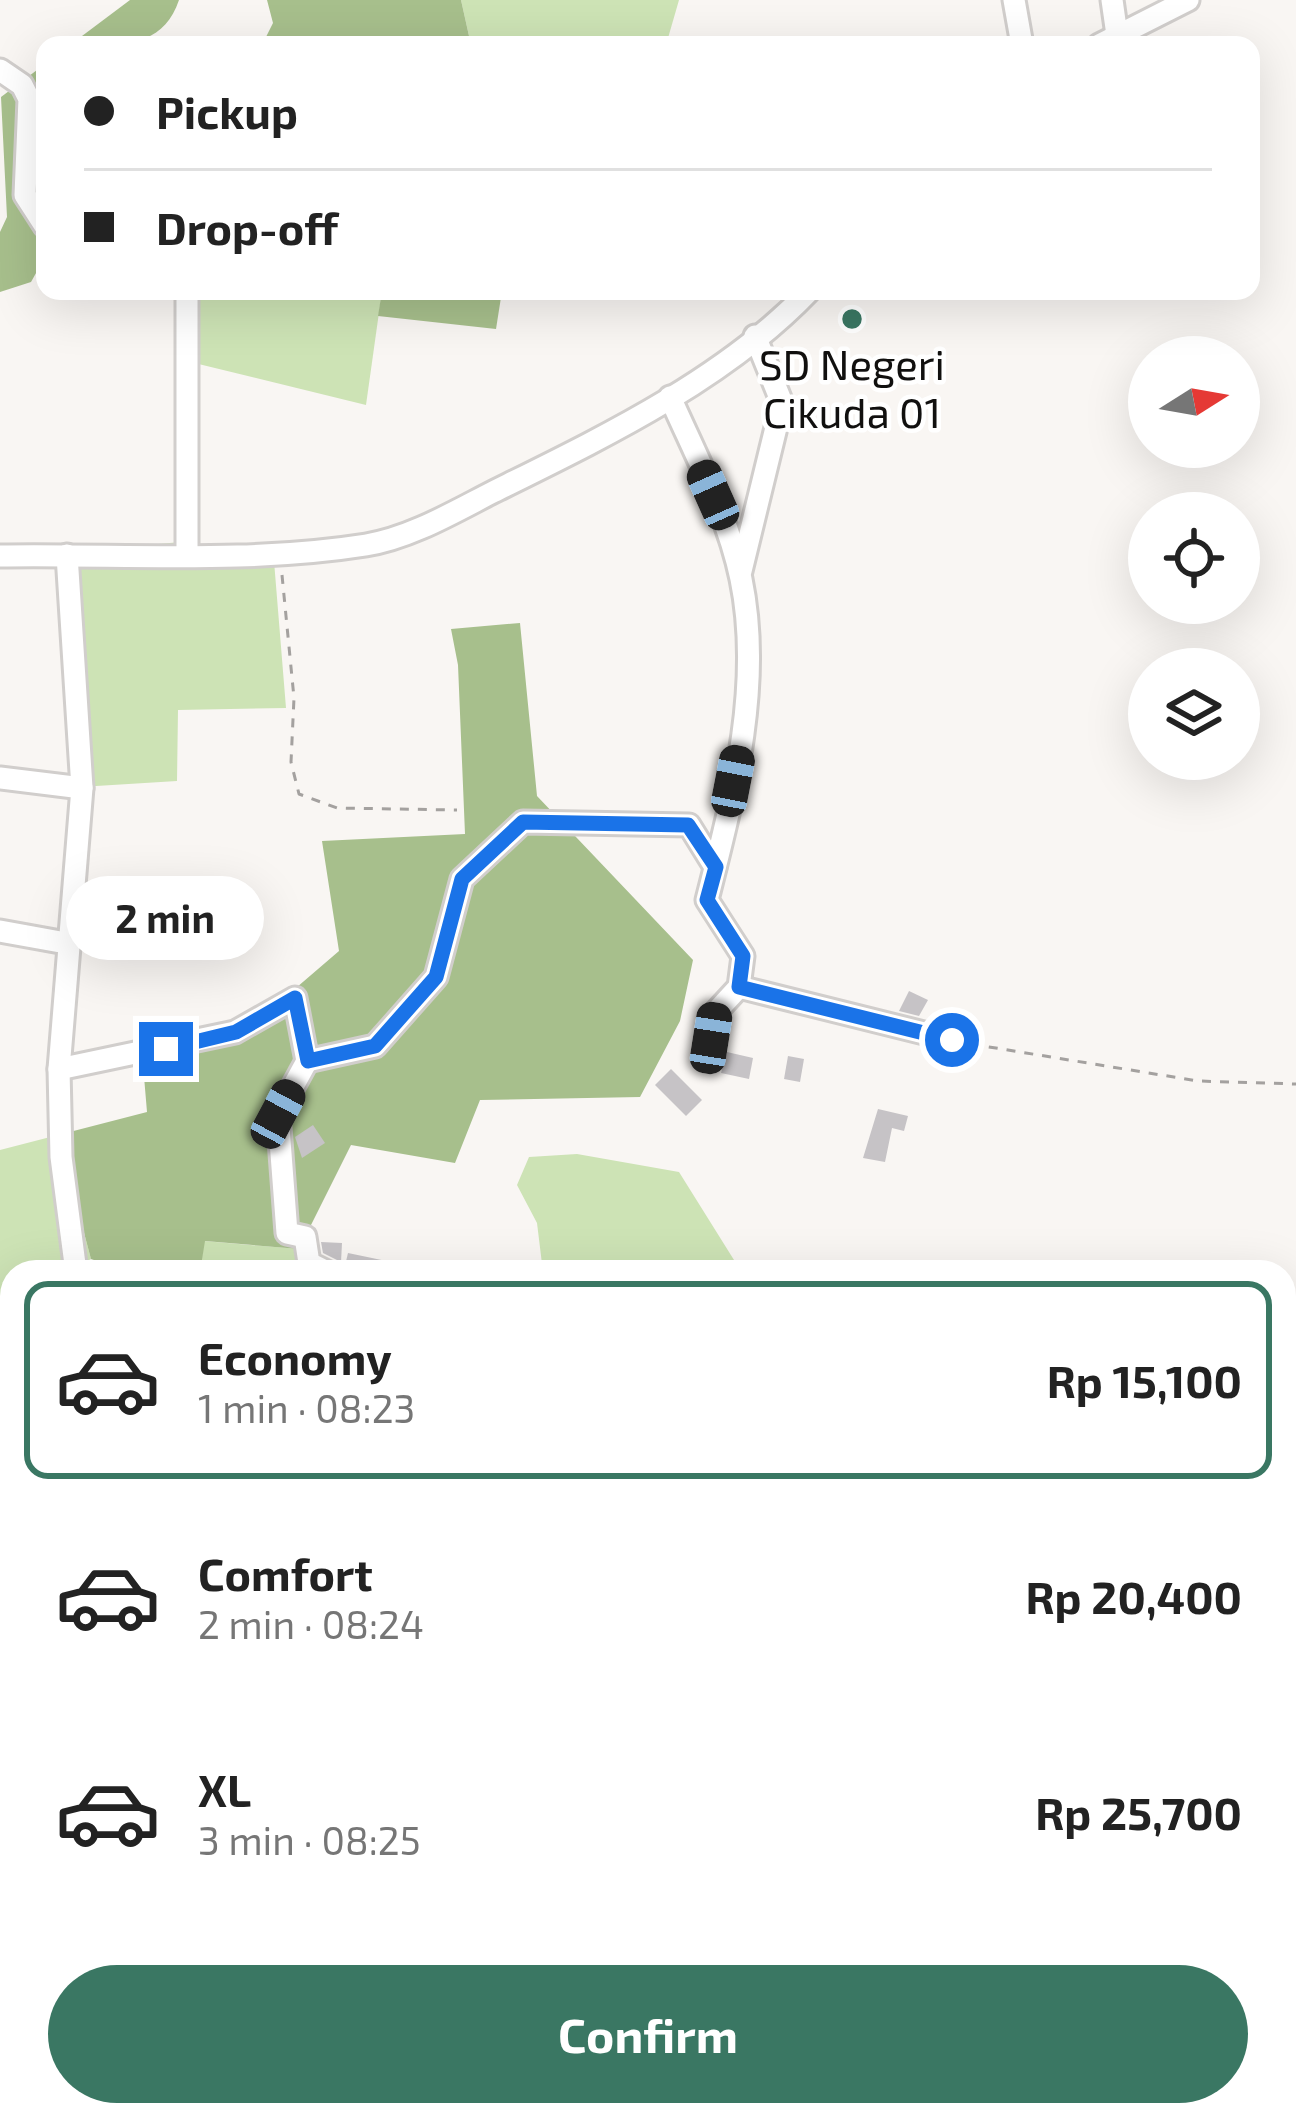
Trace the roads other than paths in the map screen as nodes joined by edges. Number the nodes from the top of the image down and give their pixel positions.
1 (1014, 0) edge
2 (1112, 0) edge
3 (1188, 0) edge
4 (1020, 36) edge
5 (1108, 36) edge
6 (1116, 36) edge
7 (0, 70) edge
8 (36, 212) edge
9 (187, 300) edge
10 (798, 300) edge
11 (754, 336) junction
12 (670, 397) junction
13 (187, 554) junction
14 (67, 555) junction
15 (0, 556) edge
16 (740, 573) junction
17 (0, 778) edge
18 (82, 788) junction
19 (716, 867) junction
20 (0, 931) edge
21 (66, 943) junction
22 (739, 987) junction
23 (952, 1040) road end
24 (712, 1058) dead end
25 (308, 1061) junction
26 (59, 1069) junction
27 (75, 1260) edge
28 (309, 1260) edge

1 - 4 street
2 - 5 street
3 - 6 street
7 - 8 street
9 - 13 street
10 - 11 street
11 - 12 street
11 - 16 street
12 - 13 street
12 - 16 street
13 - 14 street
14 - 15 street
14 - 18 street
16 - 19 street
17 - 18 street
18 - 21 street
19 - 22 street
19 - 25 street
20 - 21 street
21 - 26 street
22 - 23 street
22 - 24 street
25 - 26 street
25 - 28 street
26 - 27 street

